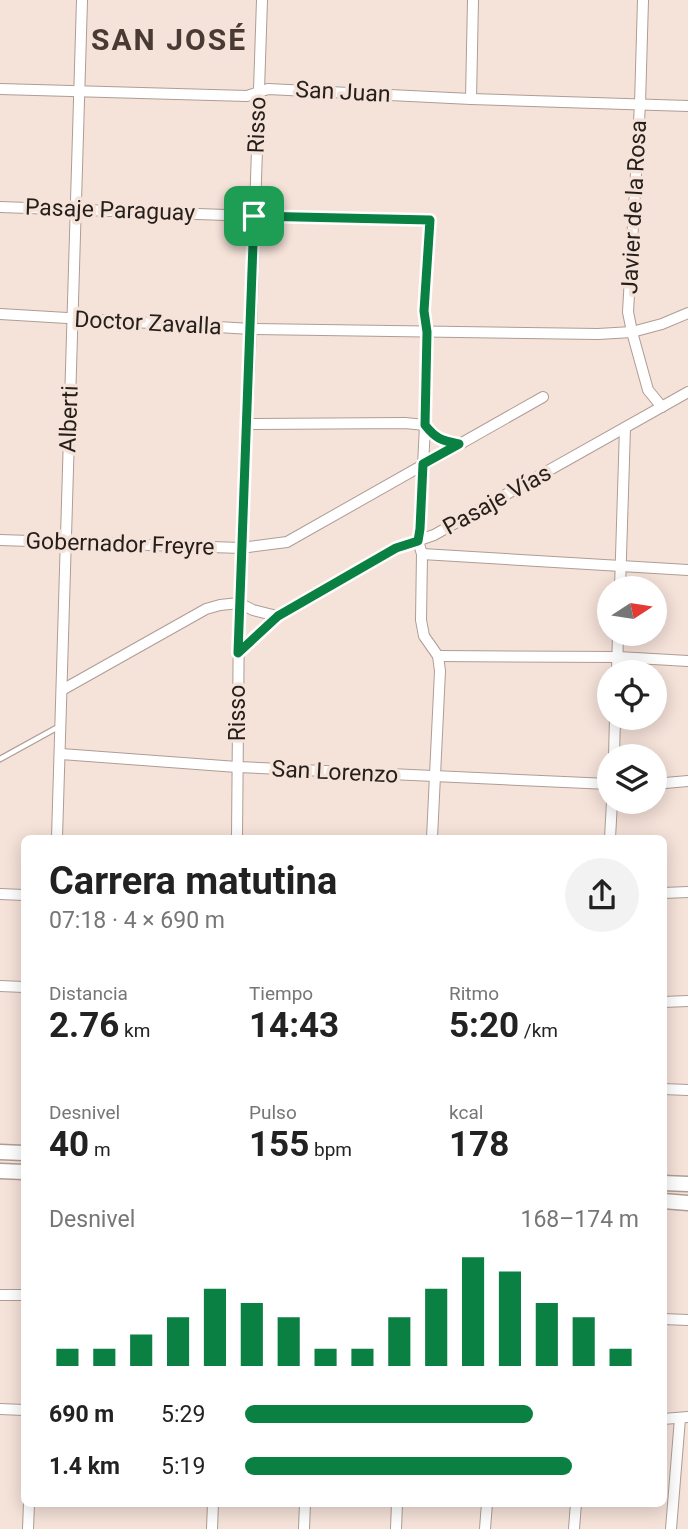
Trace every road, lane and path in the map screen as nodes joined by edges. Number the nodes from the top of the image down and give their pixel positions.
1 (82, 0) edge
2 (262, 0) edge
3 (473, 0) edge
4 (643, 0) edge
5 (0, 89) edge
6 (79, 92) junction
7 (258, 92) junction
8 (471, 99) junction
9 (640, 104) junction
10 (688, 106) edge
11 (0, 206) edge
12 (75, 209) junction
13 (254, 216) junction
14 (688, 313) edge
15 (0, 314) edge
16 (73, 318) junction
17 (251, 329) junction
18 (427, 332) junction
19 (632, 332) junction
20 (688, 391) edge
21 (544, 397) dead end
22 (662, 407) junction
23 (247, 424) junction
24 (425, 425) junction
25 (625, 428) junction
26 (459, 444) junction
27 (423, 464) junction
28 (0, 540) edge
29 (418, 541) junction
30 (65, 542) junction
31 (241, 548) junction
32 (422, 554) junction
33 (621, 564) junction
34 (688, 569) edge
35 (620, 576) edge
36 (239, 603) junction
37 (278, 616) junction
38 (618, 646) edge
39 (238, 653) junction
40 (438, 656) junction
41 (618, 657) junction
42 (618, 660) edge
43 (688, 661) edge
44 (62, 690) junction
45 (61, 725) junction
46 (61, 754) junction
47 (0, 759) edge
48 (237, 767) junction
49 (435, 777) junction
50 (688, 781) edge
51 (667, 783) edge
52 (597, 784) edge
53 (611, 814) edge
54 (57, 835) edge
55 (237, 835) edge
56 (432, 835) edge
57 (610, 835) edge
58 (688, 892) edge
59 (0, 894) edge
60 (667, 894) edge
61 (21, 895) edge
62 (0, 986) edge
63 (21, 987) edge
64 (688, 1001) edge
65 (667, 1002) edge
66 (667, 1089) edge
67 (688, 1090) edge
68 (0, 1152) edge
69 (21, 1153) edge
70 (0, 1171) edge
71 (21, 1172) edge
72 (667, 1183) edge
73 (688, 1184) edge
74 (667, 1201) edge
75 (688, 1203) edge
76 (0, 1295) edge
77 (21, 1296) edge
78 (667, 1319) edge
79 (688, 1320) edge
80 (0, 1409) edge
81 (21, 1409) edge
82 (684, 1417) edge
83 (29, 1507) edge
84 (213, 1507) edge
85 (305, 1507) edge
86 (397, 1507) edge
87 (486, 1507) edge
88 (576, 1507) edge
89 (28, 1529) edge
90 (212, 1529) edge
91 (304, 1529) edge
92 (396, 1529) edge
93 (485, 1529) edge
94 (574, 1529) edge
95 (671, 1529) edge

1 - 6 street, Alberti
2 - 7 street, Risso
3 - 8 street
4 - 9 street, Javier de la Rosa
5 - 6 street, San Juan
6 - 7 street, San Juan
6 - 12 street, Alberti
7 - 8 street, San Juan
7 - 13 street, Risso
8 - 9 street, San Juan
9 - 10 street, San Juan
9 - 19 street, Javier de la Rosa
11 - 12 street, Pasaje Paraguay
12 - 13 street, Pasaje Paraguay
12 - 16 street, Alberti
13 - 17 street, Risso
13 - 18 street, Pasaje Paraguay
14 - 19 street
15 - 16 street, Doctor Zavalla
16 - 17 street, Doctor Zavalla
16 - 30 street, Alberti
17 - 18 street, Doctor Zavalla
17 - 23 street, Risso
18 - 19 street, Doctor Zavalla
18 - 24 street
19 - 22 street, Javier de la Rosa
20 - 22 street, Pasaje Vías
21 - 26 street
22 - 25 street, Pasaje Vías
23 - 24 street
23 - 31 street, Risso
24 - 26 street
24 - 27 street
25 - 29 street, Pasaje Vías
25 - 33 street
26 - 27 street
27 - 29 street
27 - 31 street
28 - 30 street, Gobernador Freyre
29 - 32 street
29 - 37 street, Pasaje Vías
30 - 31 street, Gobernador Freyre
30 - 44 street, Alberti
31 - 36 street, Risso
32 - 33 street
32 - 40 street
33 - 34 street
33 - 35 street
36 - 37 street
36 - 39 street, Risso
36 - 44 street
37 - 39 street, Pasaje Vías
38 - 41 street
39 - 48 street, Risso
40 - 41 street
40 - 49 street
41 - 42 street
41 - 43 street
44 - 45 street, Alberti
45 - 46 street, Alberti
45 - 47 lane
46 - 48 street, San Lorenzo
46 - 54 street, Alberti
48 - 49 street, San Lorenzo
48 - 55 street, Risso
49 - 52 street, San Lorenzo
49 - 56 street
50 - 51 street
53 - 57 street
58 - 60 street
59 - 61 street
62 - 63 street
64 - 65 street
66 - 67 street
68 - 69 main road
70 - 71 main road
72 - 73 main road
74 - 75 main road
76 - 77 street
78 - 79 street
80 - 81 street
82 - 95 street
83 - 89 street
84 - 90 street
85 - 91 street
86 - 92 street
87 - 93 street
88 - 94 street

